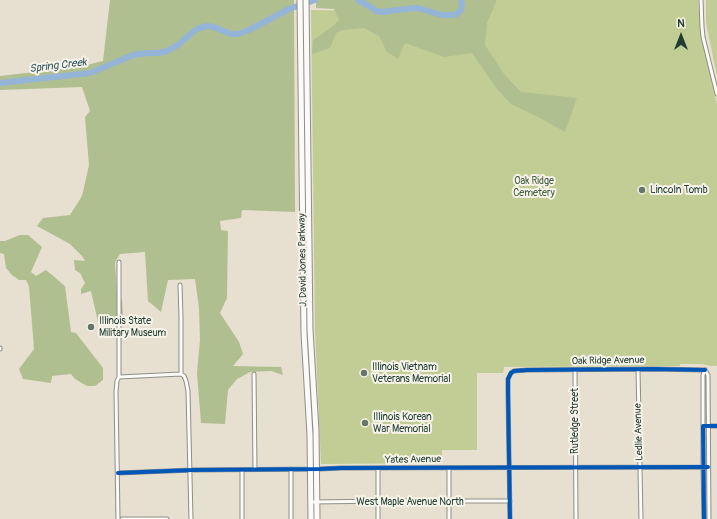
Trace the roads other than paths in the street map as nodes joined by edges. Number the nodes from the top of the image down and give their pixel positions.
1 (300, 0) edge
2 (306, 0) edge
3 (701, 0) edge
4 (717, 94) edge
5 (119, 262) dead end
6 (180, 285) dead end
7 (638, 369) junction
8 (575, 370) junction
9 (705, 370) junction
10 (181, 374) junction
11 (254, 374) dead end
12 (119, 377) junction
13 (703, 426) junction
14 (708, 426) junction
15 (717, 426) edge
16 (703, 467) junction
17 (708, 467) junction
18 (378, 468) junction
19 (449, 468) junction
20 (509, 468) junction
21 (575, 468) junction
22 (640, 468) junction
23 (291, 469) junction
24 (310, 469) junction
25 (316, 469) junction
26 (190, 470) junction
27 (242, 470) junction
28 (255, 470) junction
29 (118, 473) junction
30 (449, 501) junction
31 (510, 501) junction
32 (311, 502) junction
33 (317, 502) junction
34 (378, 502) junction
35 (703, 502) junction
36 (709, 502) junction
37 (118, 519) edge
38 (122, 519) edge
39 (167, 519) edge
40 (191, 519) edge
41 (242, 519) edge
42 (291, 519) edge
43 (311, 519) edge
44 (317, 519) edge
45 (378, 519) edge
46 (449, 519) edge
47 (510, 519) edge
48 (576, 519) edge
49 (641, 519) edge
50 (704, 519) edge
51 (709, 519) edge

1 - 24 main road, J. David Jones Parkway
2 - 25 main road, J. David Jones Parkway
3 - 4 street
5 - 12 street
6 - 10 street
7 - 8 street, Oak Ridge Avenue
7 - 9 street, Oak Ridge Avenue
7 - 22 street, Ledlie Avenue
8 - 20 street, Oak Ridge Avenue
8 - 21 street, Rutledge Street
9 - 13 street
9 - 14 street
10 - 12 street
10 - 26 street
11 - 28 street
12 - 29 street
13 - 14 street
13 - 16 street
14 - 15 street
14 - 17 street
16 - 17 street, Yates Avenue
16 - 22 street, Yates Avenue
16 - 35 street
17 - 36 street
18 - 19 street, Yates Avenue
18 - 25 street, Yates Avenue
18 - 34 street
19 - 20 street, Yates Avenue
19 - 30 street
20 - 21 street, Yates Avenue
20 - 31 street
21 - 22 street, Yates Avenue
21 - 48 street, Rutledge Street
22 - 49 street, Ledlie Avenue
23 - 24 street, Yates Avenue
23 - 28 street, Yates Avenue
23 - 42 street
24 - 25 street, Yates Avenue
24 - 32 main road, J. David Jones Parkway
25 - 33 main road, J. David Jones Parkway
26 - 27 street, Yates Avenue
26 - 29 street, Yates Avenue
26 - 40 street
27 - 28 street, Yates Avenue
27 - 41 street
29 - 37 street
30 - 31 street, West Maple Avenue North
30 - 34 street, West Maple Avenue North
30 - 46 street
31 - 47 street
32 - 33 street, West Maple Avenue North
32 - 43 main road, J. David Jones Parkway
33 - 34 street, West Maple Avenue North
33 - 44 main road, J. David Jones Parkway
34 - 45 street
35 - 36 street
35 - 50 street
36 - 51 street
38 - 39 street

